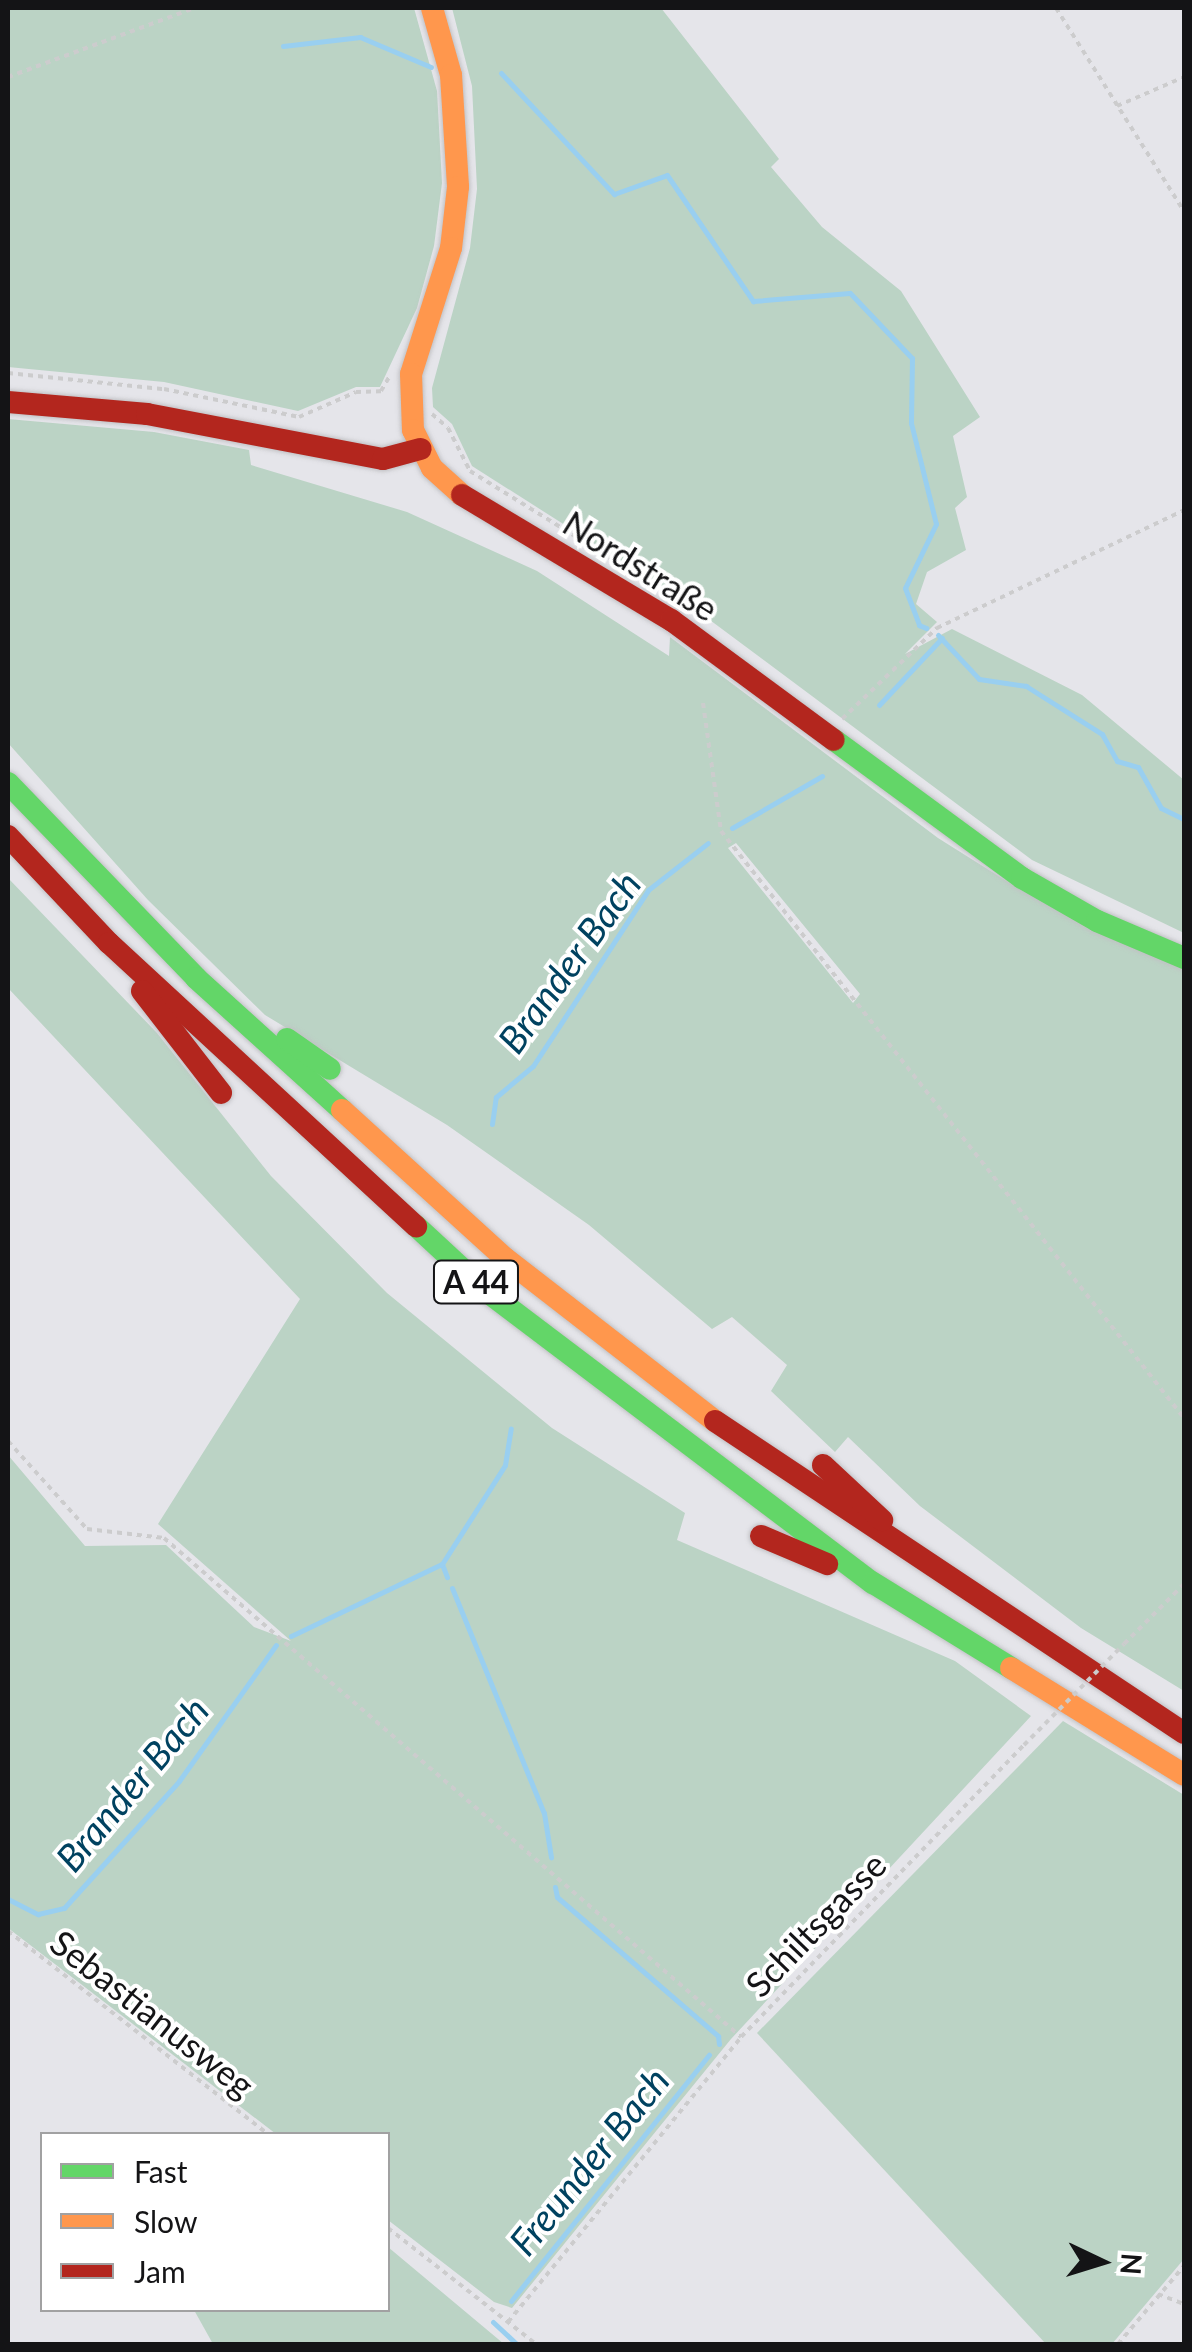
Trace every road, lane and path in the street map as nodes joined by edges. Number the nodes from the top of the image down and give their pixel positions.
1 (196, 8) edge
2 (432, 8) edge
3 (1056, 8) edge
4 (8, 77) edge
5 (1184, 77) edge
6 (1117, 106) junction
7 (1184, 211) edge
8 (392, 371) dead end
9 (8, 373) edge
10 (8, 402) edge
11 (421, 449) junction
12 (1184, 510) edge
13 (703, 703) dead end
14 (849, 710) dead end
15 (8, 783) edge
16 (8, 836) edge
17 (110, 943) junction
18 (1184, 958) edge
19 (196, 978) junction
20 (330, 1069) dead end
21 (220, 1092) dead end
22 (1184, 1418) edge
23 (8, 1440) edge
24 (824, 1464) dead end
25 (760, 1536) dead end
26 (946, 1582) junction
27 (873, 1583) junction
28 (1184, 1584) edge
29 (1184, 1734) edge
30 (1184, 1775) edge
31 (8, 1930) edge
32 (741, 2037) junction
33 (265, 2132) edge
34 (390, 2230) edge
35 (1184, 2266) edge
36 (1158, 2294) junction
37 (1184, 2304) edge
38 (508, 2322) junction
39 (536, 2344) edge
40 (1118, 2344) edge

1 - 4 path
2 - 11 main road
3 - 6 path
5 - 6 path
6 - 7 path
8 - 9 path
10 - 11 main road
11 - 18 main road, Nordstraße
12 - 14 path
13 - 22 path
15 - 19 main road, A 44
16 - 17 main road, A 44
17 - 21 main road
17 - 27 main road, A 44
19 - 20 main road
19 - 26 main road, A 44
23 - 32 path
24 - 26 main road
25 - 27 main road
26 - 29 main road, A 44
27 - 30 main road, A 44
28 - 32 path, Schiltsgasse, bridge
31 - 33 path, Sebastianusweg
32 - 38 path, Schiltsgasse
34 - 38 path
35 - 36 path
36 - 37 path
36 - 40 path
38 - 39 path

